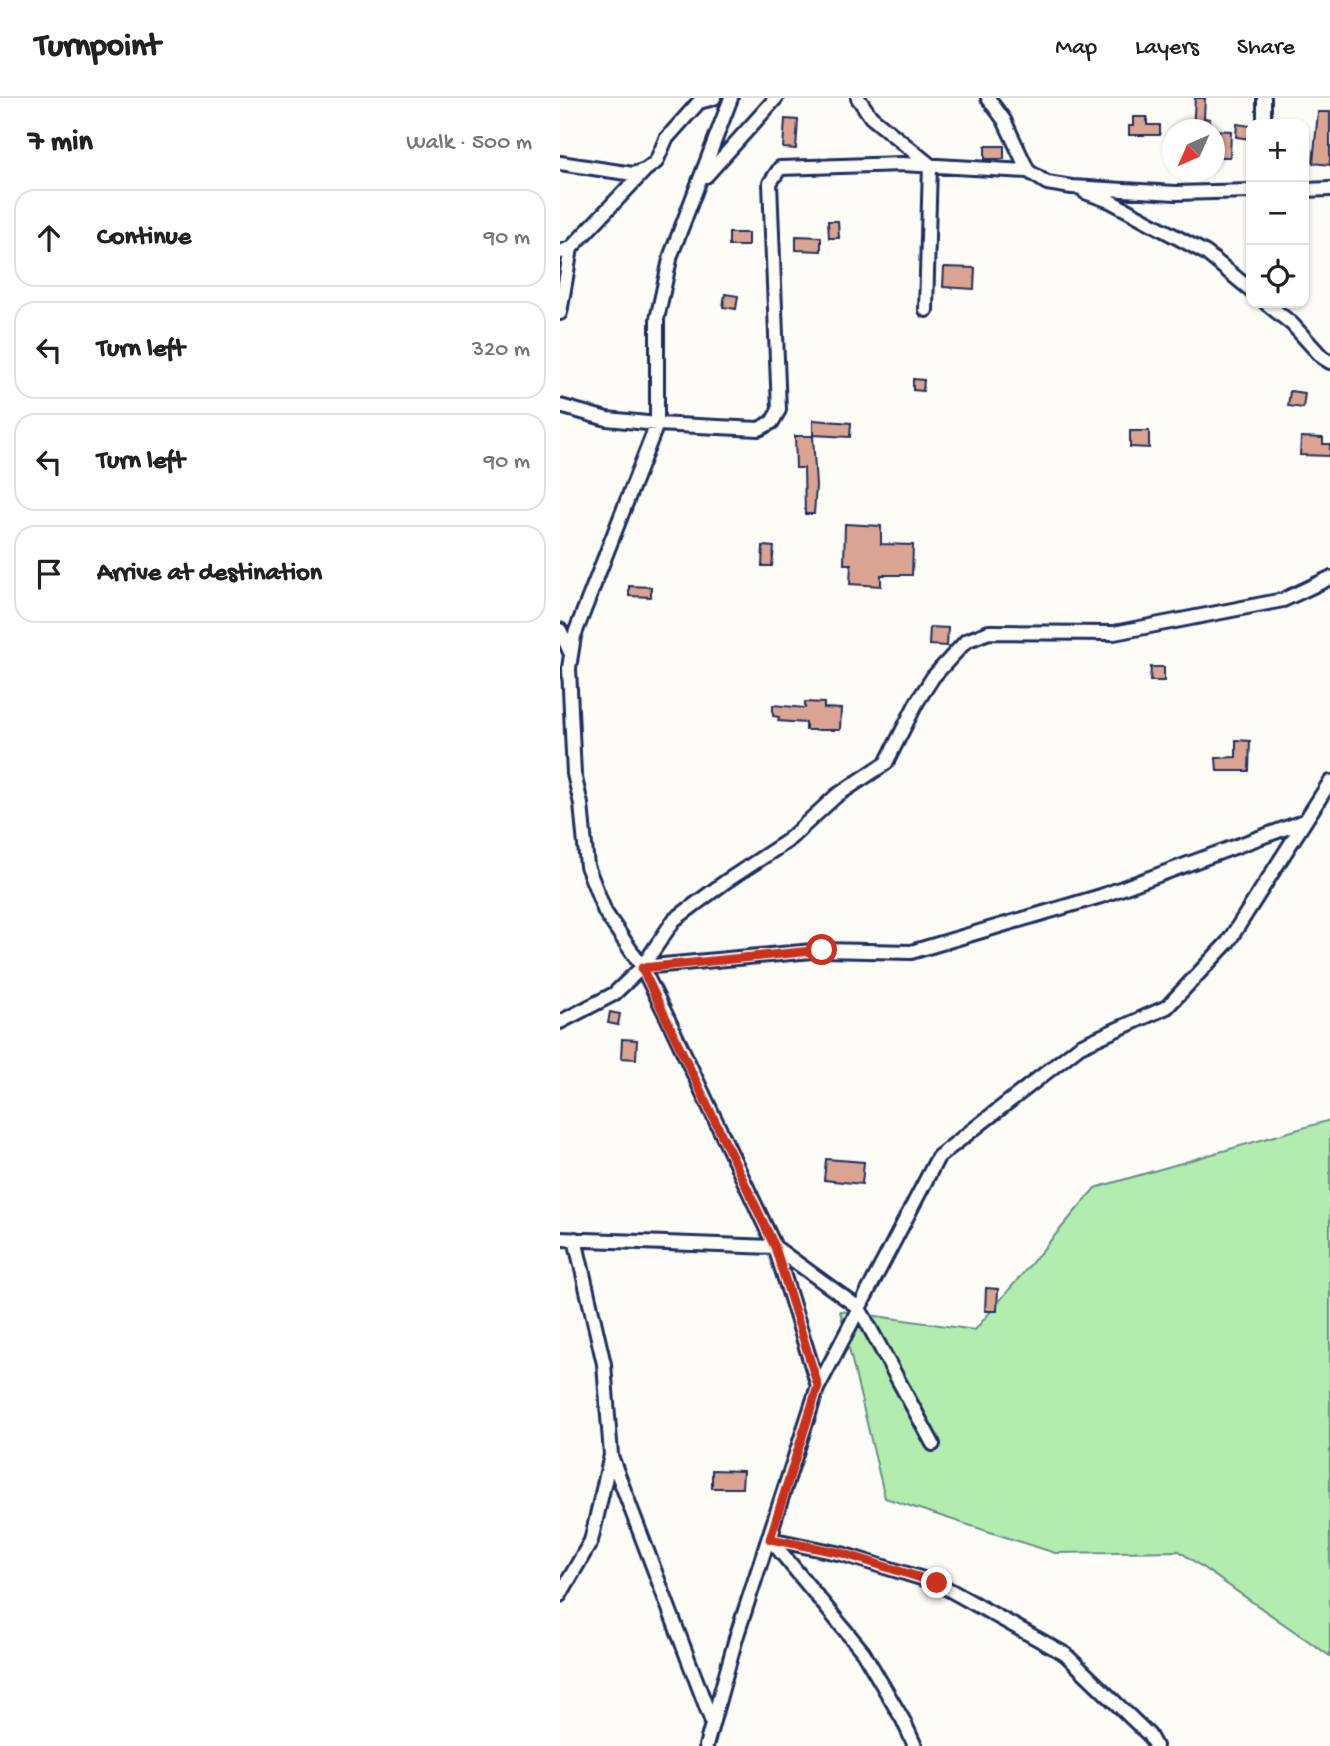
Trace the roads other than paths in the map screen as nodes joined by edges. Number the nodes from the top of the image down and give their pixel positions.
1 (714, 98) edge
2 (731, 98) edge
3 (776, 98) edge
4 (858, 98) edge
5 (988, 98) edge
6 (1264, 98) edge
7 (1264, 119) edge
8 (560, 163) edge
9 (930, 165) junction
10 (645, 170) junction
11 (1028, 171) junction
12 (701, 182) junction
13 (1072, 187) junction
14 (1309, 190) edge
15 (1330, 190) edge
16 (1246, 191) edge
17 (566, 250) edge
18 (1246, 286) edge
19 (1272, 308) edge
20 (926, 310) dead end
21 (560, 313) edge
22 (1330, 362) edge
23 (560, 405) edge
24 (657, 424) junction
25 (1330, 579) edge
26 (560, 630) edge
27 (570, 652) junction
28 (1330, 782) edge
29 (1305, 820) junction
30 (642, 968) junction
31 (560, 1022) edge
32 (560, 1239) edge
33 (575, 1239) junction
34 (775, 1247) junction
35 (859, 1308) junction
36 (818, 1386) junction
37 (933, 1444) dead end
38 (611, 1455) junction
39 (770, 1539) junction
40 (560, 1595) edge
41 (712, 1722) junction
42 (706, 1746) edge
43 (915, 1746) edge
44 (1155, 1746) edge

1 - 10 street
2 - 12 street
3 - 12 street
4 - 9 street
5 - 11 street
6 - 7 street
8 - 10 street
9 - 11 street
9 - 20 street
9 - 24 street
10 - 17 street
11 - 13 street
12 - 24 street
13 - 16 street
13 - 18 street
14 - 15 street
17 - 21 street
19 - 22 street
23 - 24 street
24 - 27 street
25 - 30 street
26 - 27 street
27 - 30 street
28 - 29 street
29 - 30 street
29 - 35 street
30 - 31 street
30 - 34 street
32 - 33 street
33 - 34 street
33 - 38 street
34 - 35 street
34 - 36 street
35 - 36 street
35 - 37 street
36 - 39 street
36 - 41 street
38 - 40 street
38 - 41 street
39 - 43 street
39 - 44 street
41 - 42 street

